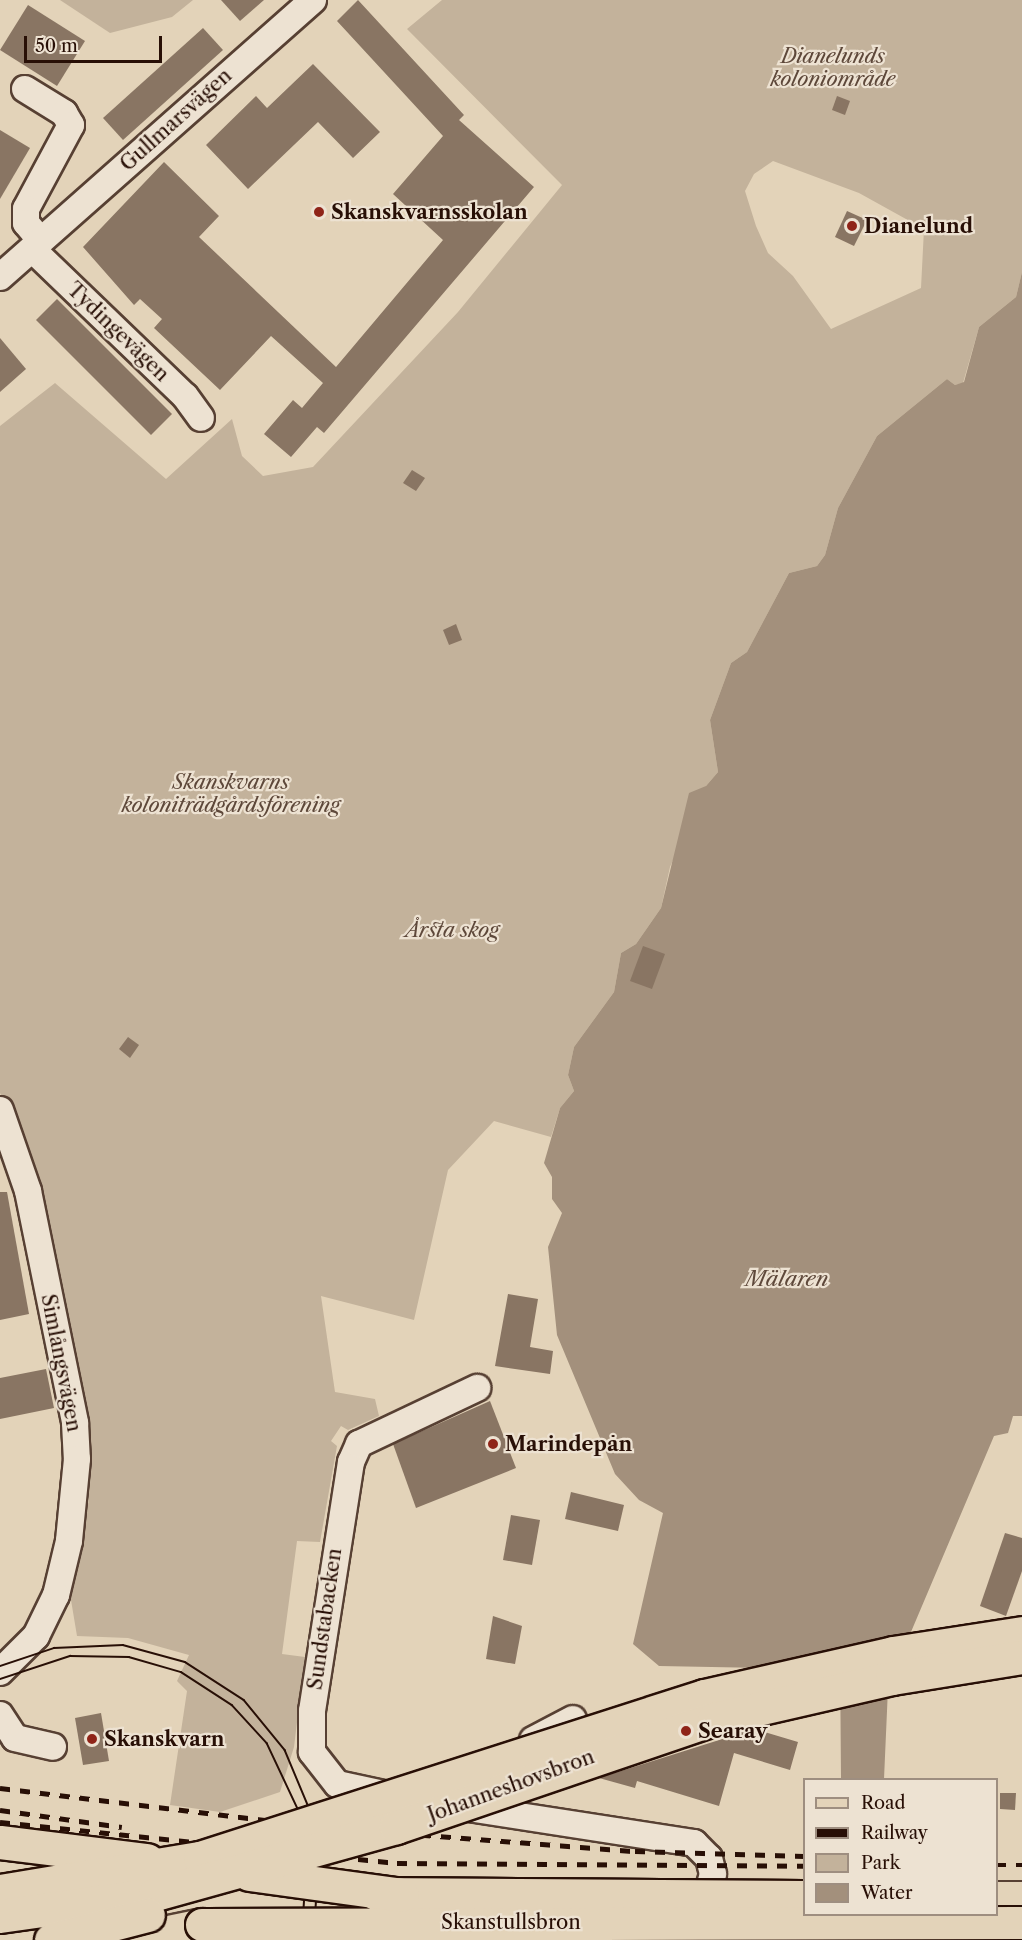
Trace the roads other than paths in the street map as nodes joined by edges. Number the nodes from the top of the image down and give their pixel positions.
1 (313, 0) edge
2 (25, 89) dead end
3 (36, 245) junction
4 (0, 276) edge
5 (201, 418) dead end
6 (0, 1110) edge
7 (477, 1389) dead end
8 (1022, 1633) edge
9 (1022, 1657) edge
10 (0, 1672) edge
11 (0, 1716) edge
12 (573, 1719) dead end
13 (53, 1747) dead end
14 (469, 1808) junction
15 (389, 1814) junction
16 (0, 1842) edge
17 (0, 1856) edge
18 (0, 1876) edge
19 (0, 1891) edge
20 (402, 1894) junction
21 (803, 1897) edge
22 (998, 1898) edge
23 (1022, 1898) edge
24 (701, 1913) junction
25 (0, 1916) edge
26 (1022, 1923) edge
27 (202, 1926) junction
28 (0, 1937) edge
29 (51, 1940) edge
30 (130, 1940) edge
31 (674, 1940) edge
32 (694, 1940) edge

1 - 3 street, Gullmarsvägen
2 - 3 street
3 - 4 street, Gullmarsvägen
3 - 5 street, Tydingevägen
6 - 10 street, Simlångsvägen
7 - 14 street, Sundstabacken
8 - 15 highway, Johanneshovsbron, bridge
9 - 15 highway, Johanneshovsbron, bridge
11 - 13 street
12 - 14 street
14 - 24 street, Sundstabacken
15 - 17 highway, bridge
15 - 19 highway, Johanneshovsbron, bridge
15 - 25 highway, Johanneshovsbron, bridge
15 - 29 highway, bridge
16 - 20 highway, bridge
18 - 20 main road, Skanstullsbron, bridge
20 - 21 main road, Skanstullsbron, bridge
22 - 23 main road
24 - 31 street, Sundstabacken
24 - 32 street, Sundstabacken
26 - 27 main road, Skanstullsbron, bridge
27 - 28 main road, Skanstullsbron, bridge
27 - 30 highway

